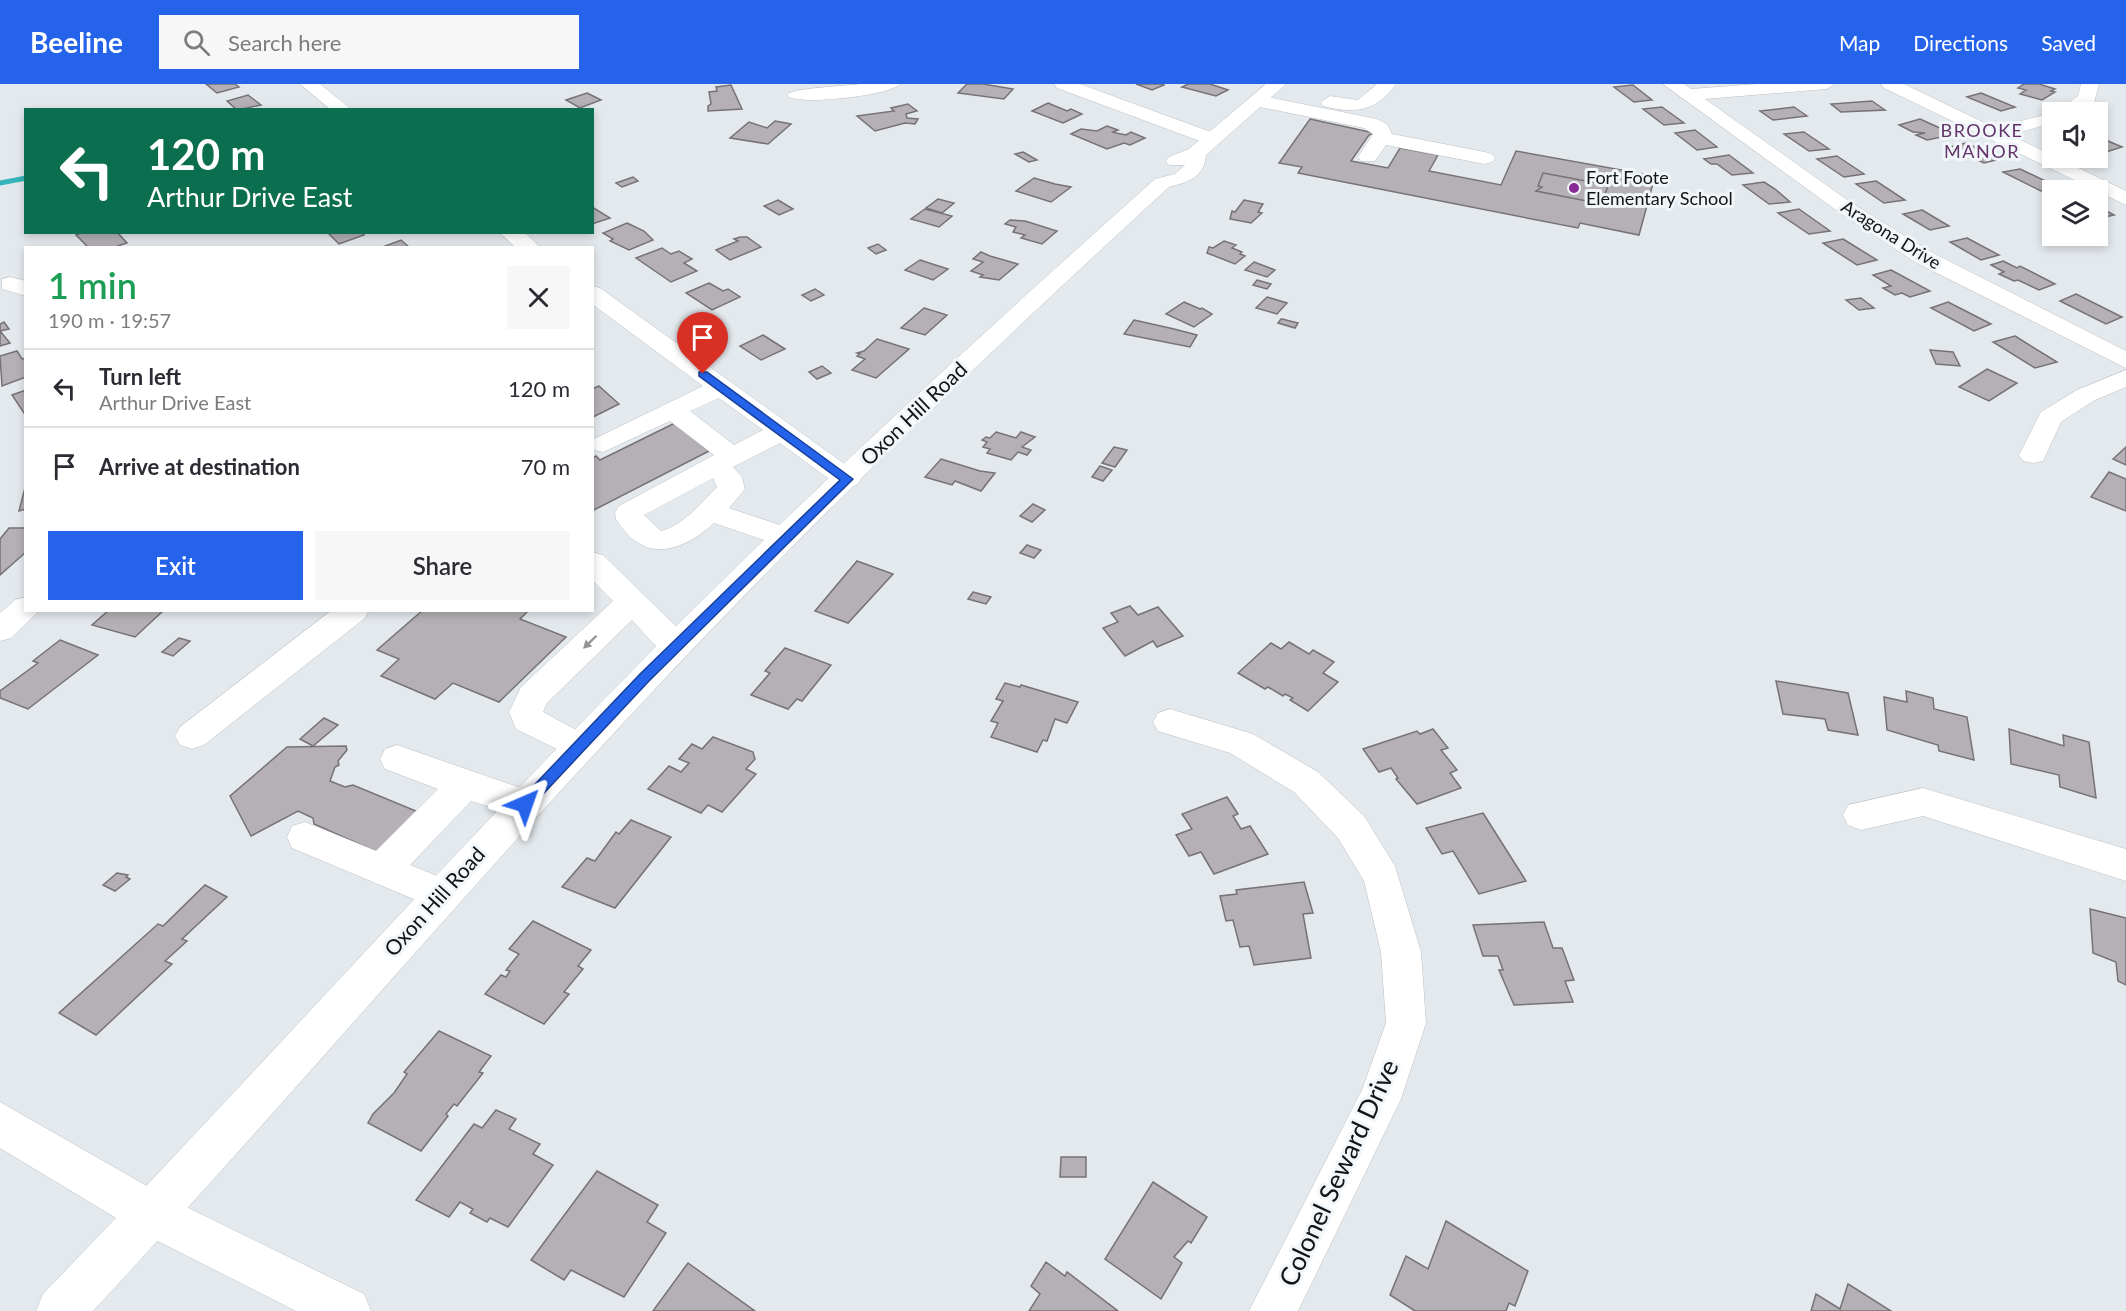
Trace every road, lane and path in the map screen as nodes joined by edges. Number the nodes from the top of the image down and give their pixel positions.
1 (309, 84) edge
2 (891, 84) edge
3 (1063, 84) edge
4 (1388, 84) edge
5 (1826, 84) edge
6 (1890, 84) edge
7 (2090, 84) edge
8 (1275, 86) edge
9 (1679, 90) edge
10 (796, 95) dead end
11 (1257, 101) junction
12 (2082, 102) edge
13 (340, 108) edge
14 (2042, 120) edge
15 (1993, 134) junction
16 (1381, 138) junction
17 (1212, 139) junction
18 (1368, 157) dead end
19 (1485, 158) dead end
20 (2126, 199) edge
21 (512, 234) edge
22 (528, 246) edge
23 (594, 294) edge
24 (2126, 361) edge
25 (2126, 378) edge
26 (721, 387) junction
27 (672, 410) junction
28 (782, 431) junction
29 (603, 444) dead end
30 (2033, 455) dead end
31 (724, 461) junction
32 (847, 479) junction
33 (710, 511) junction
34 (785, 537) junction
35 (594, 564) edge
36 (632, 601) junction
37 (24, 610) edge
38 (351, 612) edge
39 (0, 630) edge
40 (677, 646) junction
41 (1170, 722) dead end
42 (192, 736) dead end
43 (579, 747) junction
44 (397, 759) dead end
45 (465, 785) junction
46 (525, 804) junction
47 (1861, 816) dead end
48 (305, 837) dead end
49 (2126, 865) edge
50 (381, 870) junction
51 (441, 896) junction
52 (0, 1124) edge
53 (152, 1214) junction
54 (60, 1311) edge
55 (347, 1311) edge
56 (1273, 1311) edge

1 - 13 street
2 - 10 street
3 - 17 street
4 - 8 street
5 - 9 street
6 - 15 street
7 - 12 street
8 - 11 street, Oxon Hill Road
9 - 24 street, Aragona Drive
11 - 16 street
11 - 17 street, Oxon Hill Road
14 - 15 street
15 - 20 street
16 - 18 street
16 - 19 street
17 - 32 street, Oxon Hill Road
21 - 22 street
23 - 26 street
25 - 30 street
26 - 27 street
26 - 28 street
27 - 29 street
27 - 31 street
28 - 31 street
28 - 32 street
31 - 33 street
31 - 33 street
32 - 34 street, Oxon Hill Road
33 - 34 street
34 - 40 street, Oxon Hill Road
35 - 36 street
36 - 40 street
36 -> 43 street
37 - 39 street
38 - 42 street
40 - 43 street, Oxon Hill Road
41 - 56 street, Colonel Seward Drive
43 - 46 street, Oxon Hill Road
44 - 45 street
45 - 46 street
45 - 50 street
46 - 51 street, Oxon Hill Road
47 - 49 street
48 - 50 street
50 - 51 street
51 - 53 street, Oxon Hill Road
52 - 53 street
53 - 54 street, Oxon Hill Road
53 - 55 street

